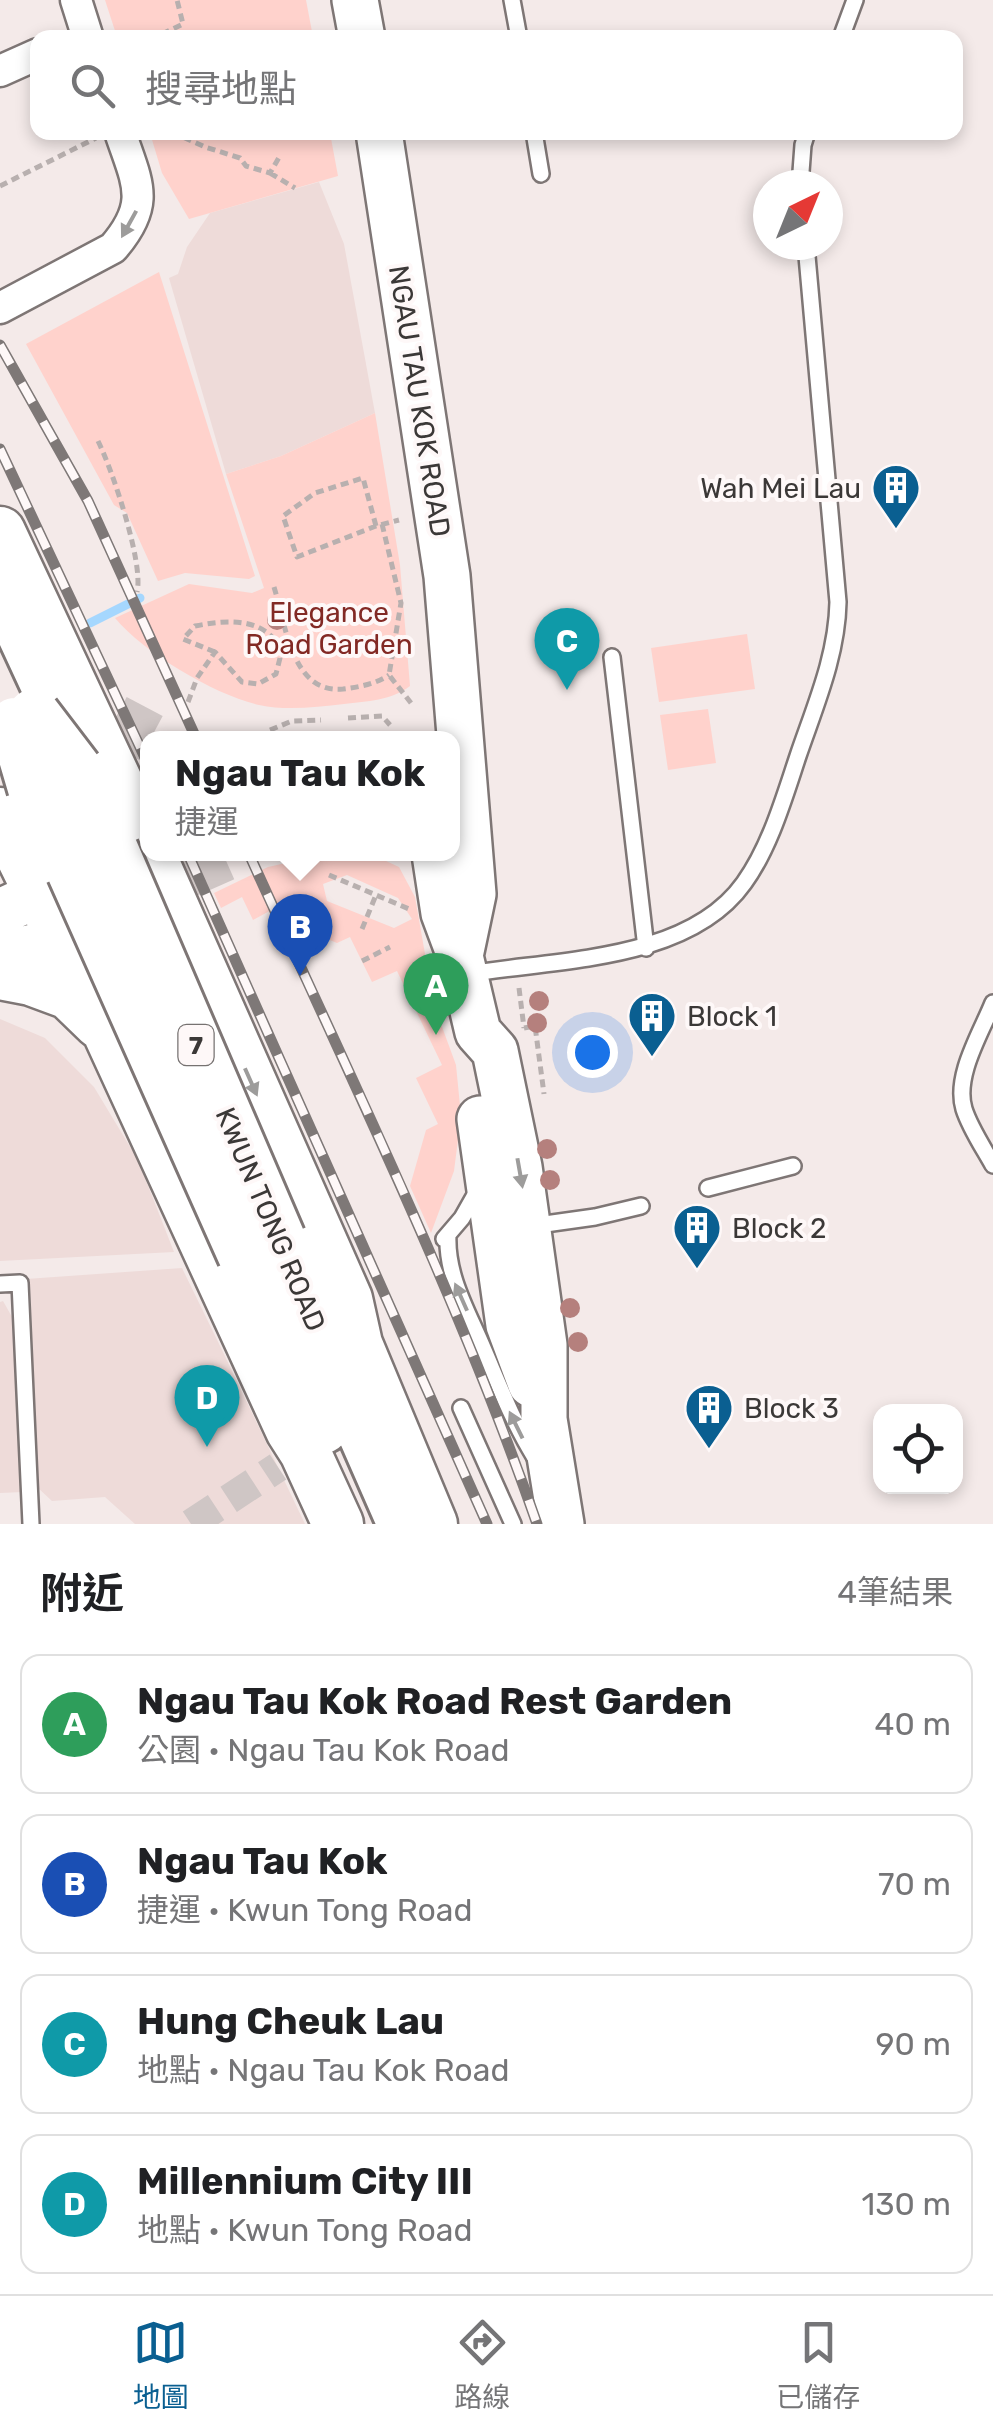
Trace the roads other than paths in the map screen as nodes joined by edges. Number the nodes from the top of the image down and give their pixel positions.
1 (76, 0) edge
2 (355, 0) edge
3 (512, 0) edge
4 (855, 0) edge
5 (82, 30) edge
6 (361, 30) edge
7 (518, 30) edge
8 (844, 30) edge
9 (30, 58) edge
10 (0, 71) edge
11 (113, 140) edge
12 (380, 140) edge
13 (535, 140) edge
14 (804, 140) edge
15 (801, 170) edge
16 (541, 174) dead end
17 (807, 260) edge
18 (0, 308) edge
19 (0, 532) edge
20 (0, 583) edge
21 (24, 638) edge
22 (612, 657) dead end
23 (452, 671) junction
24 (71, 680) junction
25 (0, 693) edge
26 (115, 719) tunnel mouth
27 (422, 721) edge
28 (455, 731) edge
29 (0, 738) edge
30 (28, 785) edge
31 (140, 824) edge
32 (151, 861) tunnel mouth
33 (155, 861) tunnel mouth
34 (158, 861) edge
35 (460, 861) edge
36 (20, 903) edge
37 (63, 940) junction
38 (646, 948) junction
39 (0, 955) edge
40 (463, 966) junction
41 (0, 974) edge
42 (212, 993) junction
43 (993, 1004) edge
44 (107, 1030) junction
45 (478, 1032) junction
46 (993, 1165) edge
47 (488, 1166) junction
48 (793, 1166) dead end
49 (708, 1188) dead end
50 (641, 1206) dead end
51 (513, 1228) junction
52 (0, 1284) edge
53 (462, 1408) dead end
54 (558, 1507) edge
55 (32, 1524) edge
56 (338, 1524) edge
57 (367, 1524) edge
58 (404, 1524) edge
59 (432, 1524) edge
60 (513, 1524) edge

1 - 5 street
2 - 6 main road
3 - 7 lane
4 - 8 lane
9 - 10 street
11 -> 18 street
12 - 23 main road, NGAU TAU KOK ROAD
13 - 16 lane
14 - 15 lane
17 - 38 lane
19 - 21 main road, KWUN TONG ROAD
20 - 30 highway, KWUN TONG ROAD / 7
21 - 24 main road, KWUN TONG ROAD
21 - 26 main road
21 - 30 highway, bridge
22 - 38 lane
23 - 27 main road, NGAU TAU KOK ROAD
23 - 28 main road, NGAU TAU KOK ROAD
24 - 30 main road
24 - 31 main road, KWUN TONG ROAD
25 - 30 highway, bridge
29 - 30 highway, KWUN TONG ROAD / 7
30 - 36 main road, KWUN TONG ROAD
30 - 57 highway, KWUN TONG ROAD / 7, bridge
30 - 58 highway, KWUN TONG ROAD / 7, bridge
32 - 36 main road
33 - 37 main road
34 - 42 main road, KWUN TONG ROAD
35 - 40 main road, NGAU TAU KOK ROAD
36 - 37 main road, KWUN TONG ROAD
37 - 39 main road
37 - 44 main road, KWUN TONG ROAD
38 - 40 lane
40 - 45 main road, NGAU TAU KOK ROAD
41 - 44 main road
42 - 44 main road
42 -> 59 main road, KWUN TONG ROAD
43 - 46 lane
44 - 56 main road, KWUN TONG ROAD
45 - 47 main road, NGAU TAU KOK ROAD
45 -> 51 main road, NGAU TAU KOK ROAD
47 - 51 main road, NGAU TAU KOK ROAD
54 -> 47 lane
48 - 49 lane
50 - 51 lane
51 - 54 main road, NGAU TAU KOK ROAD
52 - 55 lane
53 - 60 lane

